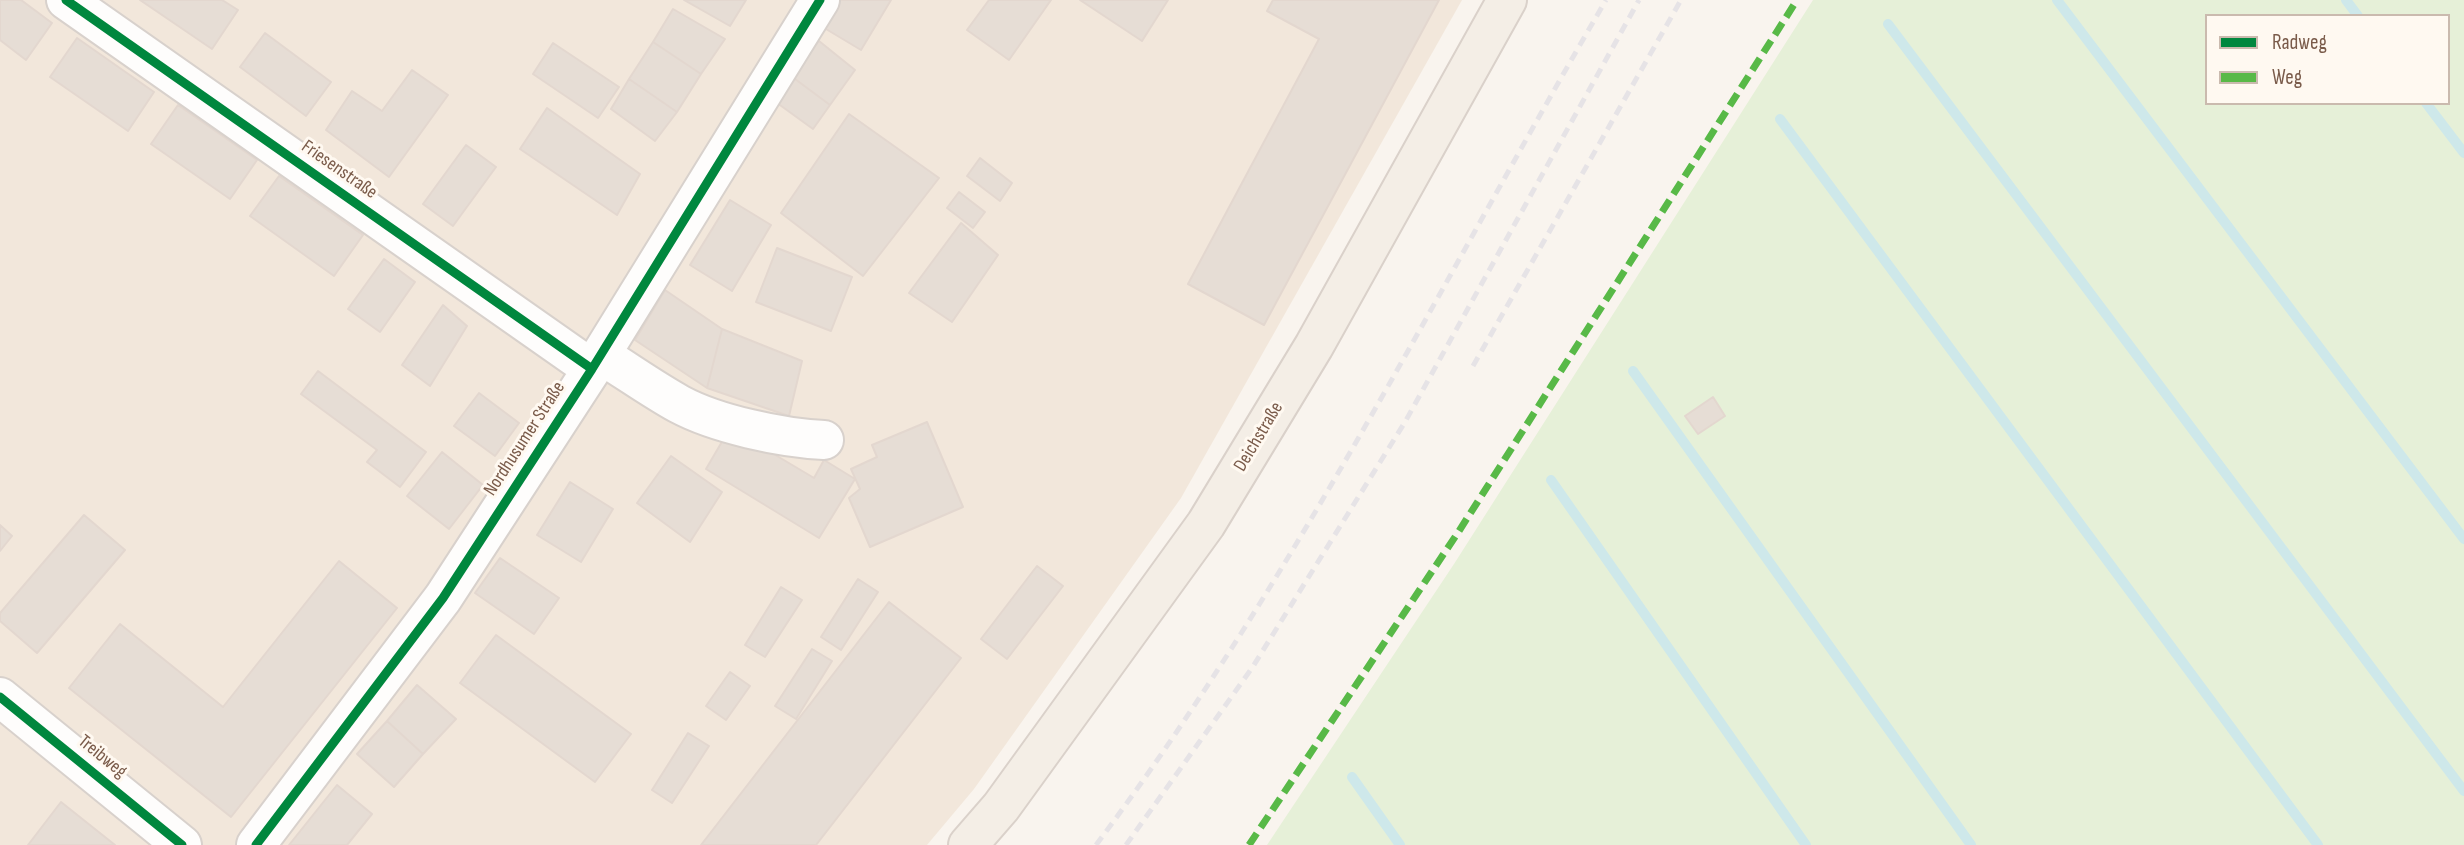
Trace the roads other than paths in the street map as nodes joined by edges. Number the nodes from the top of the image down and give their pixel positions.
1 (66, 0) edge
2 (820, 0) edge
3 (1507, 0) edge
4 (597, 362) junction
5 (824, 440) dead end
6 (0, 696) edge
7 (182, 845) edge
8 (256, 845) edge
9 (968, 845) edge

1 - 4 street, Friesenstraße
2 - 4 street, Nordhusumer Straße
3 - 9 main road, Deichstraße
4 - 5 street, Friesenstraße
4 - 8 street, Nordhusumer Straße
6 - 7 street, Treibweg

